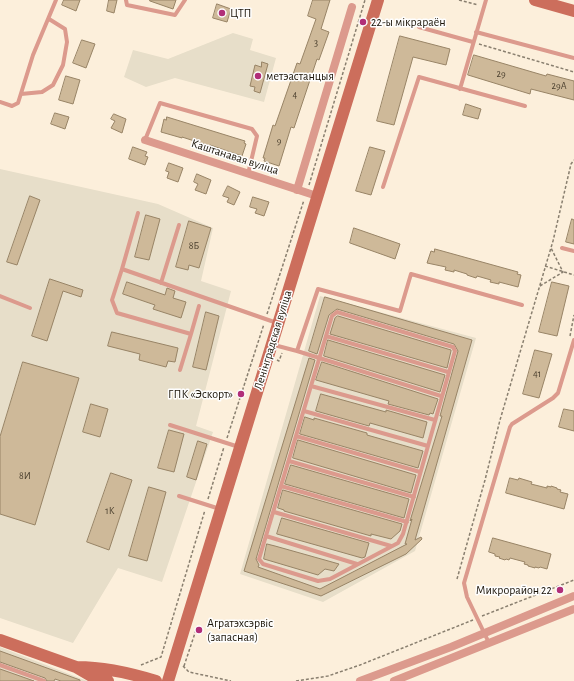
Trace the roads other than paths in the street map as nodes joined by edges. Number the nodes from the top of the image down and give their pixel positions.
1 (56, 0) edge
2 (126, 0) edge
3 (184, 0) edge
4 (378, 0) edge
5 (486, 0) edge
6 (535, 0) edge
7 (352, 7) dead end
8 (574, 11) edge
9 (49, 19) junction
10 (419, 27) dead end
11 (476, 32) junction
12 (473, 42) junction
13 (574, 58) edge
14 (460, 89) junction
15 (21, 94) junction
16 (0, 102) edge
17 (525, 106) dead end
18 (145, 140) joint
19 (248, 174) junction
20 (383, 187) dead end
21 (297, 190) junction
22 (312, 194) junction
23 (138, 213) dead end
24 (179, 225) dead end
25 (562, 248) dead end
26 (574, 251) edge
27 (122, 269) junction
28 (162, 283) junction
29 (0, 296) edge
30 (522, 305) dead end
31 (199, 306) dead end
32 (30, 308) dead end
33 (278, 323) junction
34 (191, 334) junction
35 (326, 336) junction
36 (574, 340) edge
37 (272, 344) junction
38 (297, 351) junction
39 (319, 359) junction
40 (180, 370) dead end
41 (448, 372) junction
42 (311, 386) junction
43 (441, 396) junction
44 (304, 411) junction
45 (435, 420) junction
46 (170, 425) dead end
47 (296, 436) junction
48 (428, 446) junction
49 (240, 448) junction
50 (289, 461) junction
51 (420, 472) junction
52 (281, 486) junction
53 (179, 496) dead end
54 (414, 497) junction
55 (221, 510) junction
56 (274, 512) junction
57 (407, 522) junction
58 (266, 536) junction
59 (391, 546) junction
60 (357, 564) junction
61 (574, 596) edge
62 (574, 609) edge
63 (484, 633) junction
64 (0, 640) edge
65 (489, 643) junction
66 (0, 665) edge
67 (76, 667) junction
68 (44, 681) edge
69 (108, 681) edge
70 (156, 681) edge
71 (168, 681) edge
72 (360, 681) edge
73 (394, 681) edge

1 - 9 lane
2 - 3 lane
4 - 22 main road, Ленінградская вуліца
5 - 11 lane
6 - 8 main road
7 - 21 street
9 - 15 lane
9 - 15 lane
10 - 12 lane
11 - 12 lane
11 - 13 lane
12 - 14 lane
14 - 17 lane
14 - 20 lane
15 - 16 lane
18 - 19 street, Каштанавая вуліца
18 - 19 lane
19 - 21 street, Каштанавая вуліца
21 - 22 street, Каштанавая вуліца
22 - 33 main road, Ленінградская вуліца
23 - 27 lane
24 - 28 lane
25 - 26 lane
27 - 28 lane
27 - 34 lane
28 - 33 lane
29 - 32 lane
30 - 38 lane
31 - 34 lane
33 - 37 main road, Ленінградская вуліца
34 - 40 lane
35 - 39 lane
35 - 41 lane
35 - 41 lane
36 - 63 lane
37 - 38 lane
37 - 49 main road, Ленінградская вуліца
38 - 39 lane
39 - 42 lane
39 - 43 lane
41 - 43 lane
42 - 44 lane
42 - 45 lane
43 - 45 lane
44 - 47 lane
44 - 48 lane
45 - 48 lane
46 - 49 lane
47 - 50 lane
47 - 51 lane
48 - 51 lane
49 - 55 main road, Ленінградская вуліца
50 - 52 lane
50 - 54 lane
51 - 54 lane
52 - 56 lane
52 - 57 lane
53 - 55 lane
54 - 57 lane
55 - 71 main road, Ленінградская вуліца
56 - 58 lane
56 - 59 lane
57 - 59 lane
58 - 60 lane
58 - 60 lane
59 - 60 lane
61 - 63 street
62 - 65 street
63 - 65 lane
63 - 72 street
64 - 67 main road
65 - 73 street
66 - 68 lane
67 - 69 main road
67 - 70 main road

